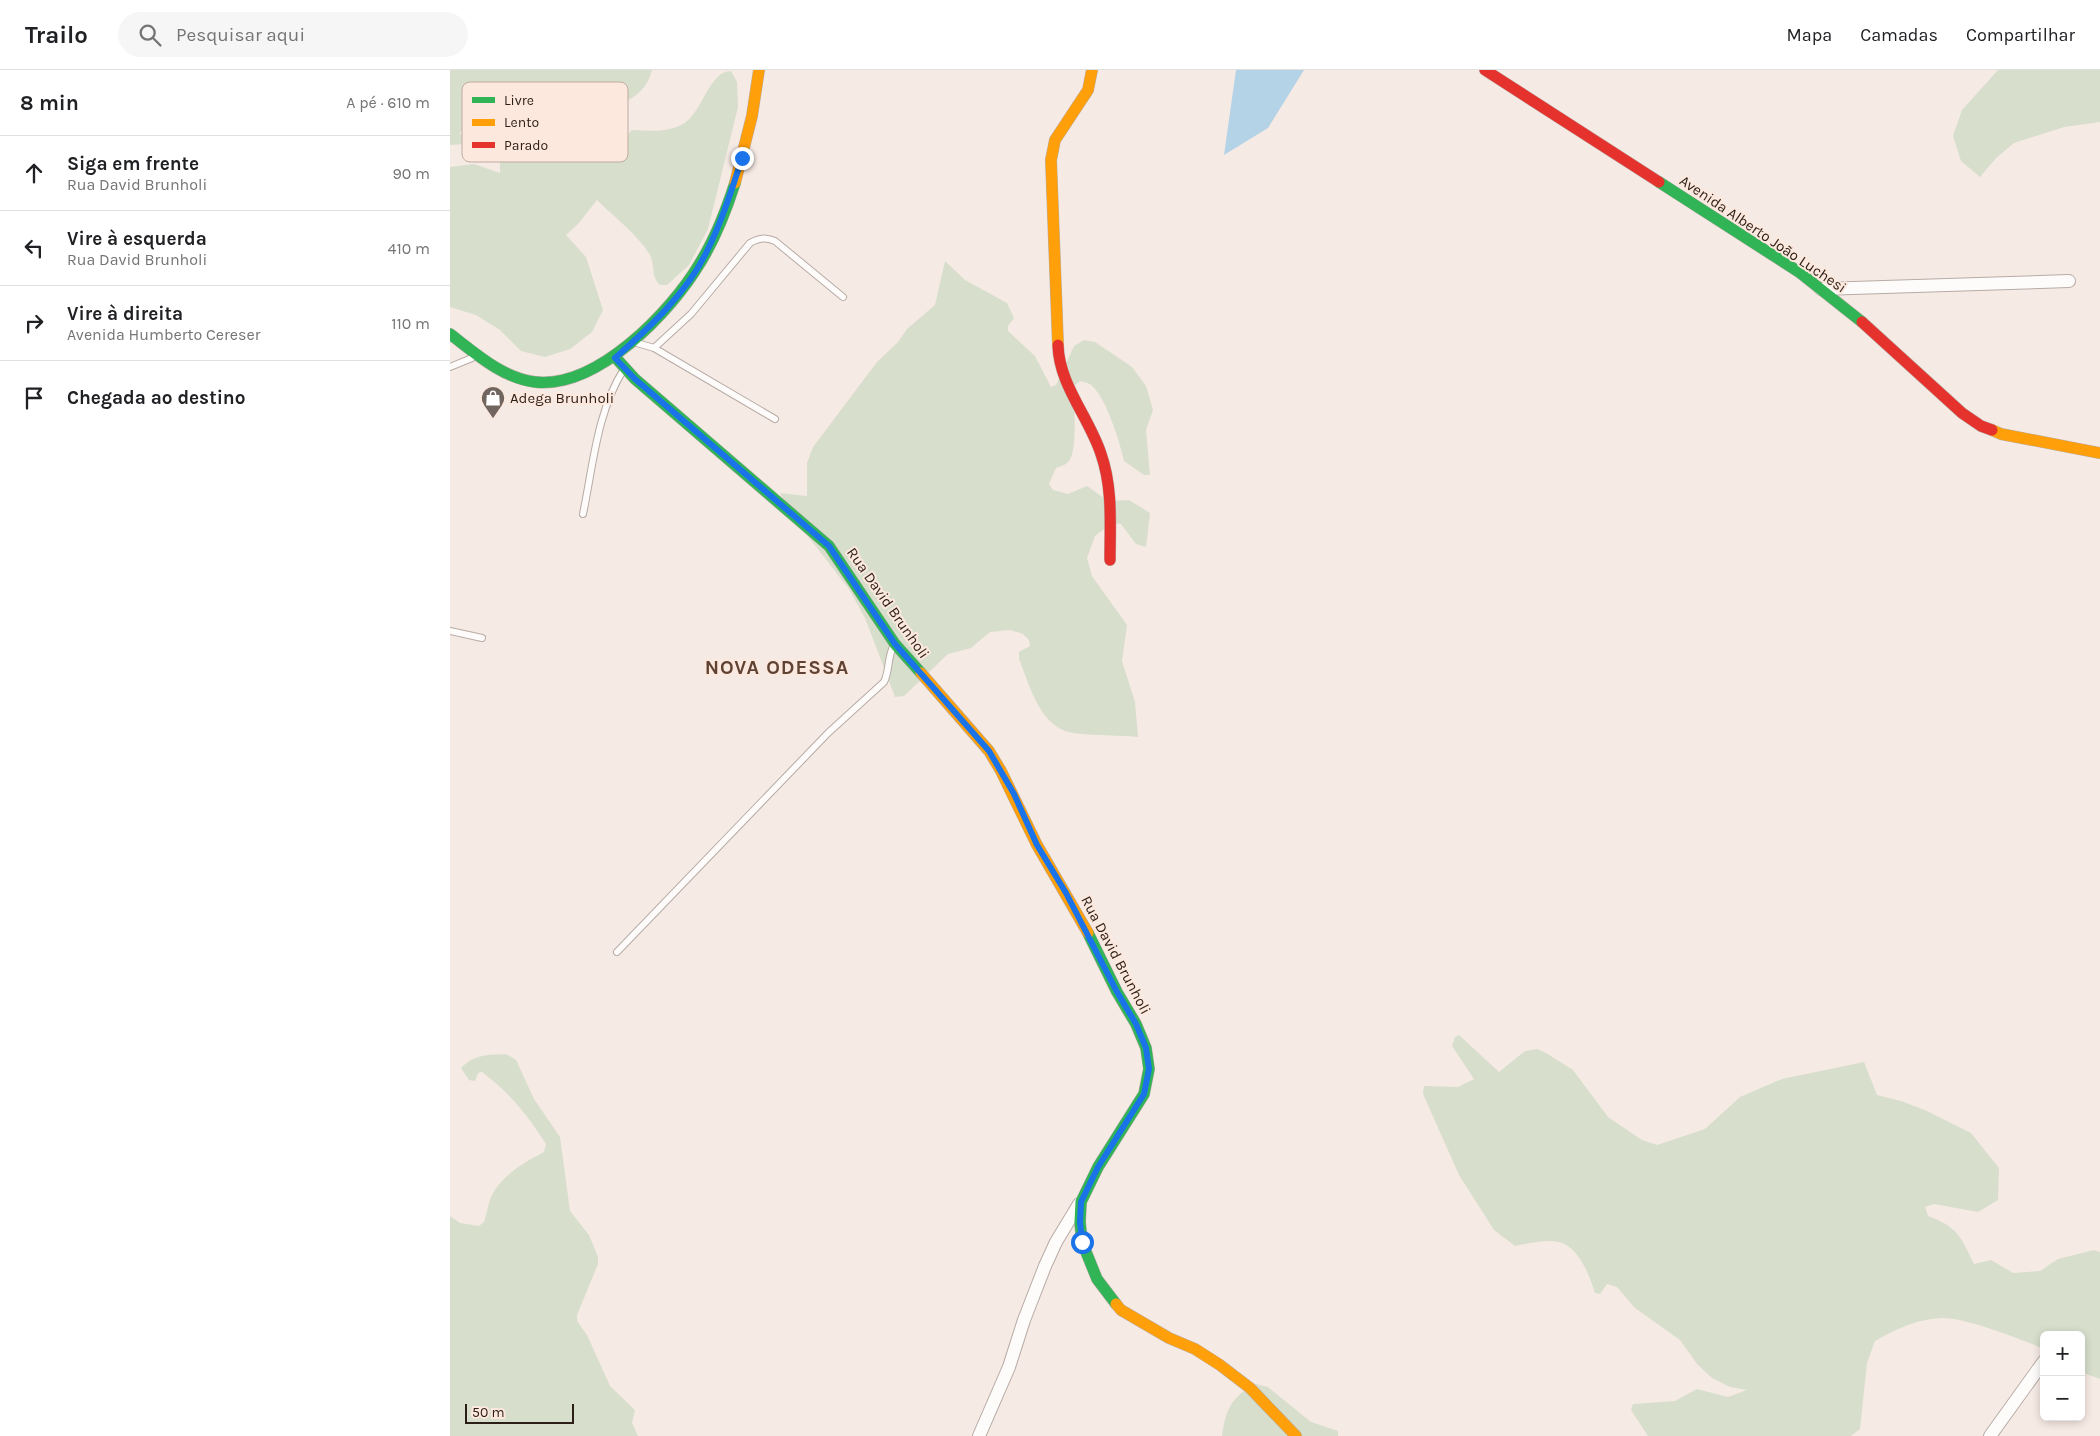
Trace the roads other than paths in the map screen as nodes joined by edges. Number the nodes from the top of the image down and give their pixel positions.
1 (759, 70) edge
2 (1092, 70) edge
3 (1485, 70) edge
4 (2069, 281) dead end
5 (1821, 289) junction
6 (843, 297) dead end
7 (450, 334) edge
8 (633, 342) junction
9 (654, 348) junction
10 (478, 355) junction
11 (615, 358) junction
12 (450, 367) edge
13 (625, 368) junction
14 (775, 419) dead end
15 (2100, 453) edge
16 (583, 514) dead end
17 (1110, 560) dead end
18 (450, 631) edge
19 (482, 638) dead end
20 (895, 644) junction
21 (617, 952) dead end
22 (1081, 1202) junction
23 (2040, 1367) edge
24 (1293, 1435) edge
25 (979, 1436) edge
26 (1990, 1436) edge

1 - 8 street
2 - 17 street
3 - 5 street, Avenida Alberto João Luchesi
4 - 5 street
5 - 15 street, Avenida Alberto João Luchesi
6 - 9 lane
7 - 10 street
8 - 9 lane
8 - 11 street
9 - 14 lane
10 - 11 street
10 - 12 lane
11 - 13 street, Rua David Brunholi
13 - 16 lane
13 - 20 street, Rua David Brunholi
18 - 19 lane
20 - 21 lane
20 - 22 street, Rua David Brunholi
22 - 24 street, Rua David Brunholi
22 - 25 street
23 - 26 street

